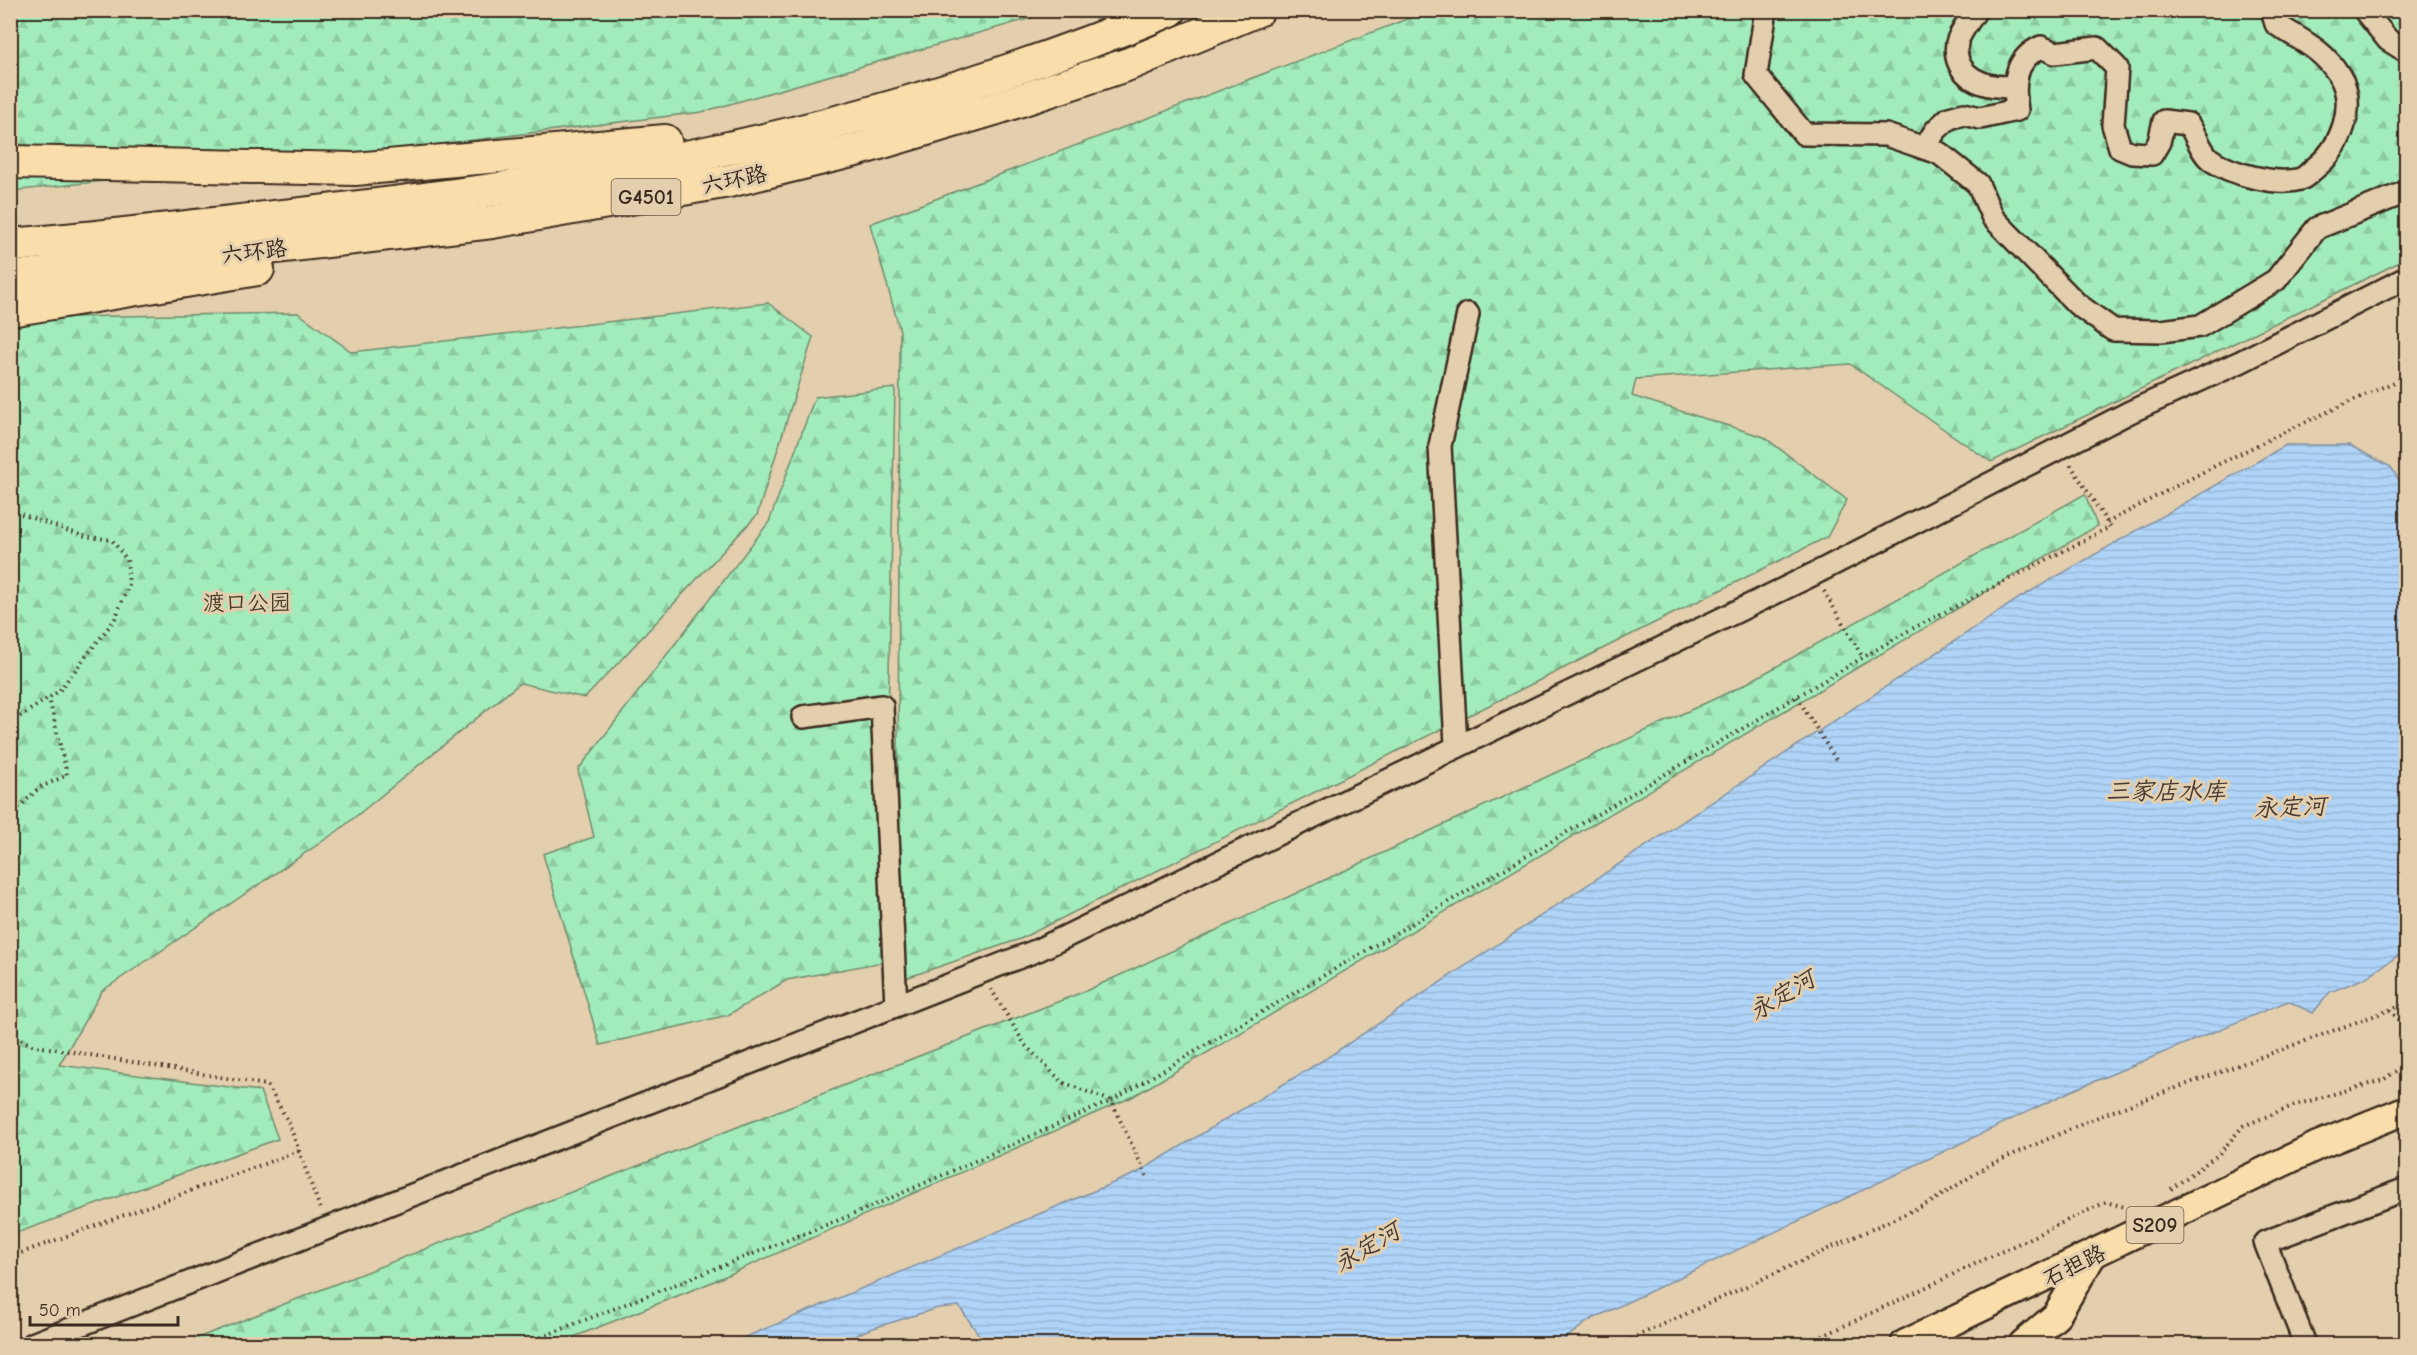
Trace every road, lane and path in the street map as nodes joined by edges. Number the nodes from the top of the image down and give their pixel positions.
1 (1170, 10) edge
2 (1258, 10) edge
3 (1766, 10) edge
4 (1976, 10) edge
5 (2272, 10) edge
6 (2364, 10) edge
7 (2406, 51) edge
8 (2014, 86) junction
9 (827, 124) junction
10 (1924, 148) junction
11 (10, 162) edge
12 (2406, 192) edge
13 (492, 222) junction
14 (10, 245) edge
15 (10, 278) edge
16 (2406, 278) edge
17 (10, 310) edge
18 (1468, 314) dead end
19 (2406, 377) edge
20 (2060, 448) junction
21 (10, 510) edge
22 (2107, 523) junction
23 (1814, 574) junction
24 (1863, 658) junction
25 (1797, 697) junction
26 (49, 698) junction
27 (803, 717) dead end
28 (10, 723) edge
29 (1456, 745) junction
30 (1836, 760) dead end
31 (10, 816) edge
32 (983, 971) junction
33 (2406, 1004) edge
34 (896, 1006) junction
35 (2390, 1011) junction
36 (2406, 1029) edge
37 (10, 1034) edge
38 (2406, 1064) edge
39 (1112, 1101) junction
40 (2406, 1110) edge
41 (299, 1151) junction
42 (1147, 1177) dead end
43 (2406, 1189) edge
44 (2163, 1196) dead end
45 (328, 1229) junction
46 (2144, 1231) junction
47 (10, 1257) edge
48 (2091, 1257) junction
49 (32, 1344) edge
50 (524, 1344) edge
51 (1620, 1344) edge
52 (1806, 1344) edge
53 (1905, 1344) edge
54 (2024, 1344) edge
55 (2305, 1344) edge

1 - 9 highway, 六环路 / G4501
2 - 13 highway, 六环路 / G4501
3 - 10 street
4 - 8 street
5 - 8 street
6 - 7 street
8 - 10 street
9 - 11 highway
9 - 14 highway, 六环路 / G4501
10 - 12 street
13 - 15 highway, 六环路 / G4501
13 - 17 highway
16 - 20 street
18 - 29 street
19 - 22 path
20 - 22 path
20 - 23 street
21 - 26 path
22 - 24 path
23 - 24 path
23 - 29 street
24 - 25 path
25 - 30 path
25 - 39 path
26 - 28 path
26 - 31 path
27 - 34 street
29 - 32 street
32 - 34 street
32 - 39 path
33 - 35 path
34 - 45 street
35 - 36 path
35 - 51 path
37 - 41 path
38 - 44 path
39 - 42 path
39 - 50 path
40 - 46 main road, 石担路 / S209
41 - 45 path
41 - 47 path
43 - 55 street
45 - 49 street
46 - 48 main road, 石担路 / S209
46 - 52 path
48 - 53 main road, 石担路 / S209
48 - 54 main road

